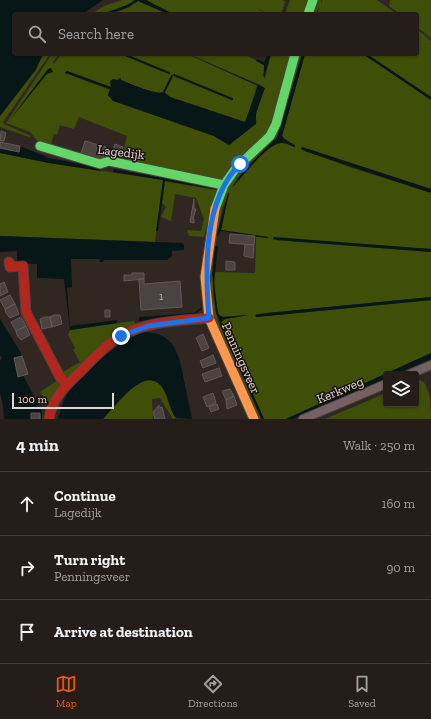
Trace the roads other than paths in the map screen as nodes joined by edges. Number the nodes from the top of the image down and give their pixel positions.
1 (313, 0) edge
2 (309, 12) edge
3 (294, 56) edge
4 (40, 146) dead end
5 (224, 185) junction
6 (9, 262) dead end
7 (209, 318) junction
8 (431, 365) edge
9 (417, 371) edge
10 (67, 385) junction
11 (383, 385) edge
12 (49, 419) edge
13 (254, 419) edge
14 (303, 419) edge

1 - 2 street
3 - 5 street
4 - 5 street, Lagedijk
5 - 7 street
6 - 10 street
7 - 10 street, Penningsveer
7 - 13 street, Penningsveer
8 - 9 street
10 - 12 street, Penningsveer
11 - 14 street, Kerkweg

